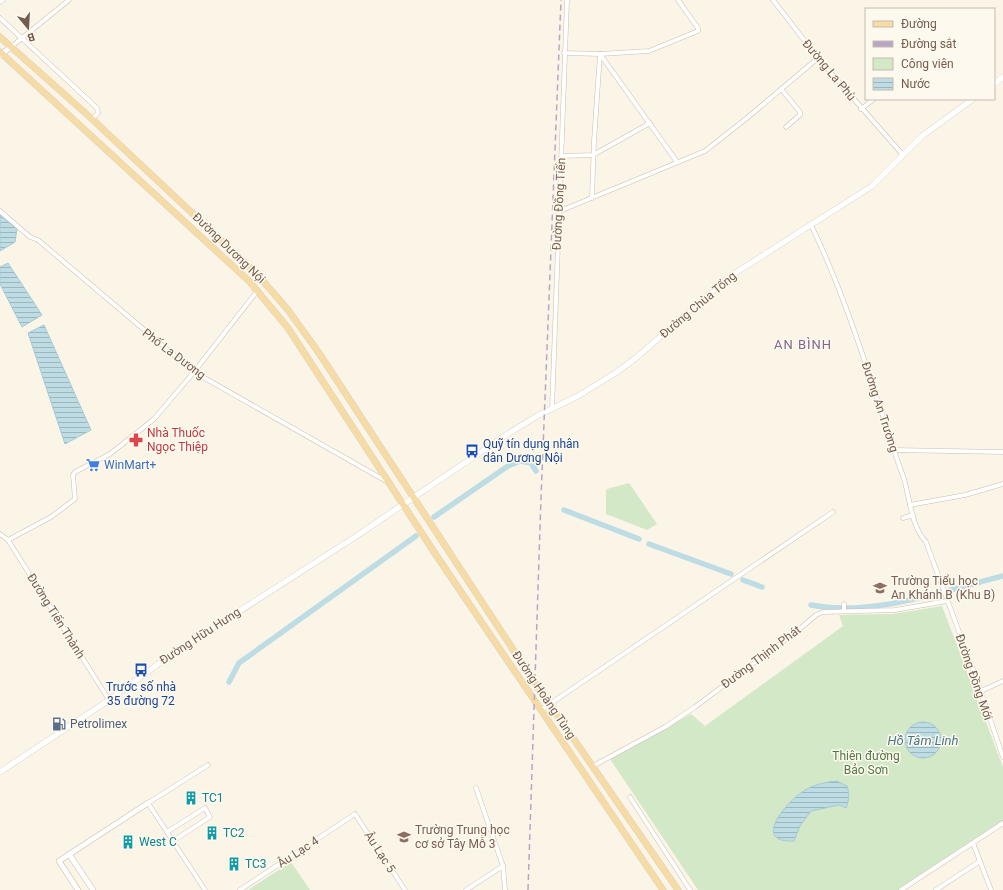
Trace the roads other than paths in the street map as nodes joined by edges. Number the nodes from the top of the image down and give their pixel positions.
1 (3, 0) edge
2 (70, 0) edge
3 (567, 0) edge
4 (678, 0) edge
5 (773, 0) edge
6 (0, 2) edge
7 (0, 18) edge
8 (0, 37) edge
9 (21, 38) junction
10 (10, 47) junction
11 (564, 52) junction
12 (0, 54) edge
13 (600, 54) junction
14 (818, 58) junction
15 (1003, 77) edge
16 (995, 83) edge
17 (781, 89) junction
18 (873, 100) edge
19 (972, 100) edge
20 (862, 109) junction
21 (92, 119) junction
22 (650, 123) junction
23 (786, 127) dead end
24 (593, 155) junction
25 (903, 155) junction
26 (562, 156) junction
27 (677, 162) junction
28 (592, 198) junction
29 (0, 211) edge
30 (560, 211) junction
31 (811, 225) junction
32 (264, 282) junction
33 (258, 290) junction
34 (194, 372) junction
35 (552, 409) junction
36 (894, 450) junction
37 (1003, 452) edge
38 (389, 482) junction
39 (1003, 484) edge
40 (414, 498) junction
41 (910, 504) junction
42 (403, 505) junction
43 (832, 512) dead end
44 (913, 515) junction
45 (903, 518) dead end
46 (0, 534) edge
47 (8, 540) junction
48 (945, 596) joint
49 (947, 601) junction
50 (1003, 681) edge
51 (981, 691) junction
52 (109, 700) junction
53 (550, 704) junction
54 (541, 710) junction
55 (1003, 757) edge
56 (208, 765) dead end
57 (593, 766) junction
58 (0, 772) edge
59 (476, 788) dead end
60 (630, 797) dead end
61 (148, 803) junction
62 (620, 805) junction
63 (610, 813) junction
64 (355, 814) joint
65 (1003, 823) edge
66 (167, 832) junction
67 (173, 841) junction
68 (972, 843) junction
69 (69, 854) junction
70 (980, 861) junction
71 (503, 866) junction
72 (504, 889) edge
73 (676, 889) edge
74 (78, 890) edge
75 (93, 890) edge
76 (205, 890) edge
77 (240, 890) edge
78 (405, 890) edge
79 (466, 890) edge
80 (663, 890) edge
81 (690, 890) edge
82 (901, 890) edge
83 (936, 890) edge
84 (992, 890) edge

1 - 6 street
2 - 9 street
3 - 11 street, Đường Đồng Tiến
4 - 13 street
5 - 14 street, Đường La Phù
7 - 9 street
8 - 10 main road, Đường Dương Nội
9 - 10 street
9 - 21 street
10 - 12 street
10 - 21 main road, Đường Dương Nội
11 - 13 street
11 - 26 street, Đường Đồng Tiến
12 - 33 main road, Đường Dương Nội
13 - 22 street
13 - 24 street
14 - 17 street
14 - 20 street, Đường La Phù
15 - 16 main road
17 - 23 street
17 - 27 street
18 - 20 street
19 - 25 main road, Đường Chùa Tổng
20 - 25 street, Đường La Phù
21 - 32 main road, Đường Dương Nội
22 - 24 street
22 - 27 street
24 - 26 street
24 - 28 street
25 - 31 main road, Đường Chùa Tổng
26 - 30 street, Đường Đồng Tiến
27 - 28 street
28 - 30 street
29 - 34 street, Phố La Dương
30 - 35 street, Đường Đồng Tiến
31 - 35 main road, Đường Chùa Tổng
31 - 36 street, Đường An Trường
32 - 33 main road
32 - 40 main road, Đường Dương Nội
33 - 34 street
33 - 38 main road, Đường Dương Nội
34 - 38 street, Phố La Dương
34 - 47 street
35 - 40 main road, Đường Chùa Tổng
36 - 37 street
36 - 41 street, Đường An Trường
38 - 42 main road, Đường Dương Nội
39 - 41 street
40 - 42 main road, Đường Hữu Hưng
40 - 53 main road, Đường Hoàng Tùng
41 - 44 street, Đường An Trường
42 - 52 main road, Đường Hữu Hưng
42 - 54 main road, Đường Hoàng Tùng
43 - 53 street
44 - 45 street
44 - 48 street, Đường An Trường
46 - 47 street, Đường Tiến Thành
47 - 52 street, Đường Tiến Thành
48 - 49 street, Đường Đồng Mới
49 - 51 street, Đường Đồng Mới
49 - 57 street, Đường Thịnh Phát
50 - 51 street
51 - 55 street, Đường Đồng Mới
52 - 58 main road, Đường Hữu Hưng
53 - 54 street
53 - 57 main road, Đường Hoàng Tùng
54 - 63 main road, Đường Hoàng Tùng
56 - 61 street
57 - 62 main road, Đường Hoàng Tùng
59 - 71 street
60 - 81 street
61 - 66 street
61 - 69 street
62 - 63 main road
62 - 73 main road, Đường Hoàng Tùng
63 - 80 main road, Đường Hoàng Tùng
64 - 77 street, Âu Lạc 4
64 - 78 street, Âu Lạc 5
65 - 68 street
66 - 67 street
66 - 67 street
67 - 76 street
68 - 70 street
68 - 82 street
69 - 74 street
69 - 75 street
70 - 83 street
70 - 84 street
71 - 72 street
71 - 79 street

